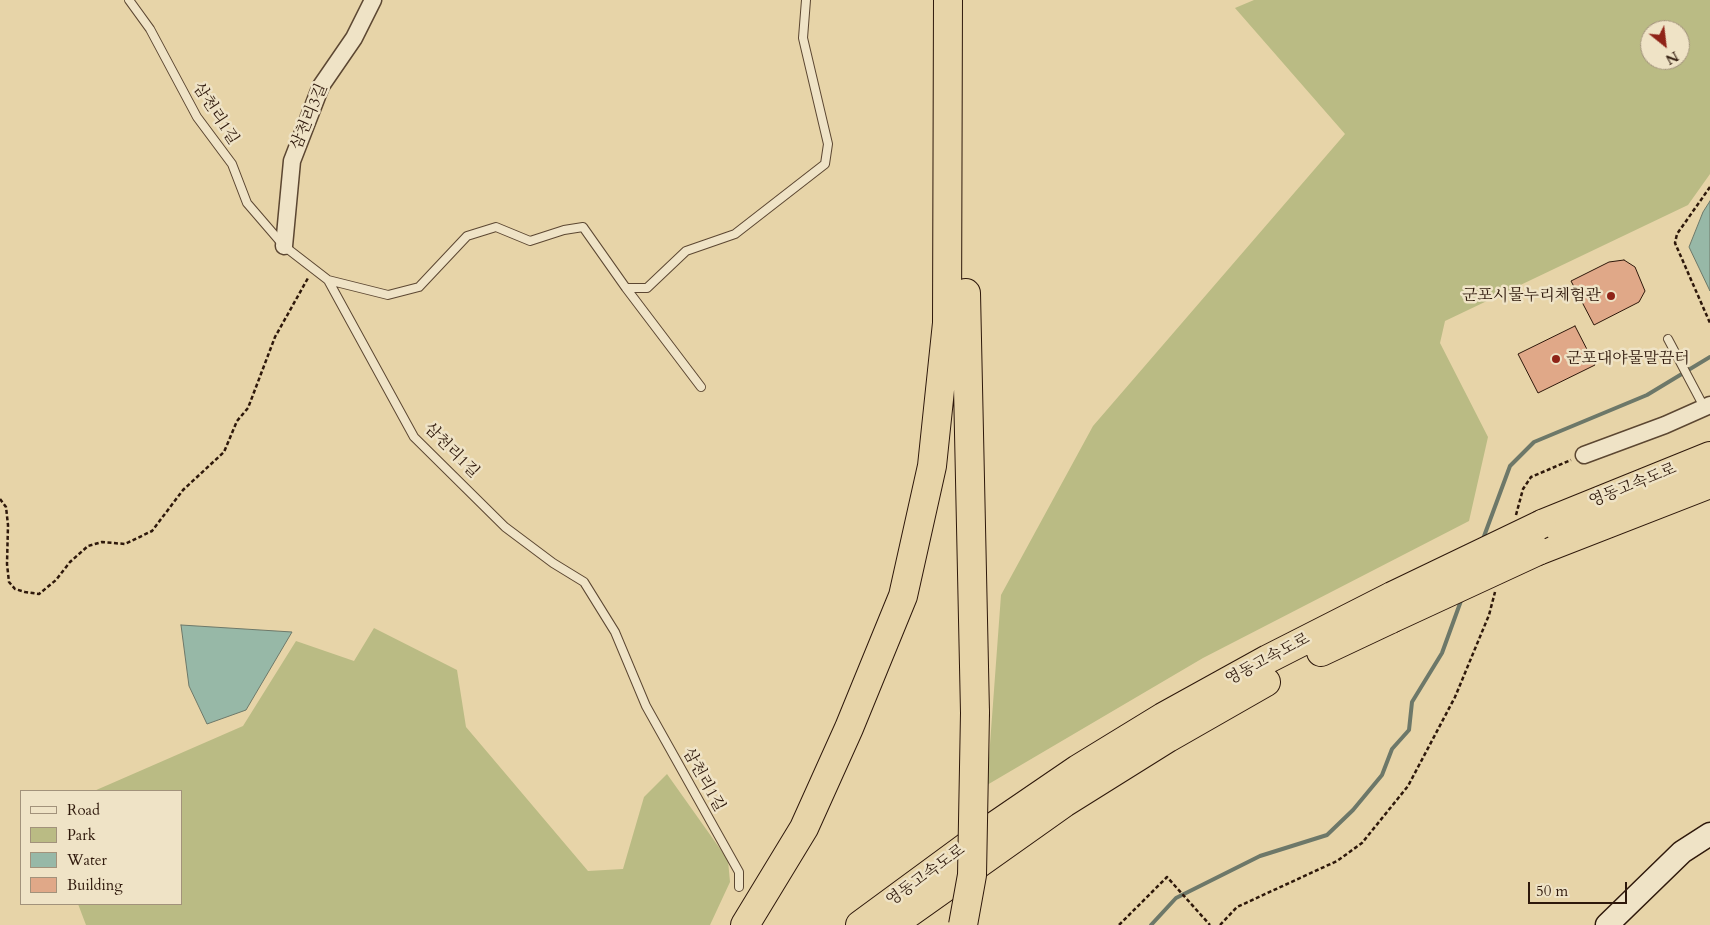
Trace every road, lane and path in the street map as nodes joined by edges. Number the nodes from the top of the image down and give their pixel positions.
1 (129, 0) edge
2 (373, 0) edge
3 (806, 0) edge
4 (948, 0) edge
5 (962, 0) edge
6 (1710, 187) edge
7 (284, 246) junction
8 (313, 269) junction
9 (328, 280) junction
10 (626, 288) junction
11 (1710, 323) edge
12 (1668, 339) dead end
13 (701, 387) dead end
14 (1707, 406) edge
15 (1584, 455) joint
16 (1710, 456) edge
17 (1710, 484) edge
18 (0, 499) edge
19 (1516, 516) dead end
20 (1496, 588) dead end
21 (1391, 607) junction
22 (1710, 834) edge
23 (739, 887) dead end
24 (745, 925) edge
25 (860, 925) edge
26 (892, 925) edge
27 (963, 925) edge
28 (1119, 925) edge
29 (1210, 925) edge
30 (1220, 925) edge
31 (1607, 925) edge

1 - 7 lane, 삼천리1길
2 - 7 street, 삼천리3길
3 - 10 lane
4 - 24 highway
5 - 27 highway, bridge
6 - 11 path
7 - 8 lane, 삼천리1길
8 - 9 lane, 삼천리1길
8 - 18 path
9 - 10 lane
9 - 23 lane, 삼천리1길
10 - 13 lane
12 - 14 lane
14 - 15 street
15 - 19 path
16 - 21 highway, 영동고속도로, bridge
17 - 21 highway, 영동고속도로, bridge
20 - 30 path
21 - 25 highway, 영동고속도로
21 - 26 highway, 영동고속도로
22 - 31 street
28 - 29 path

